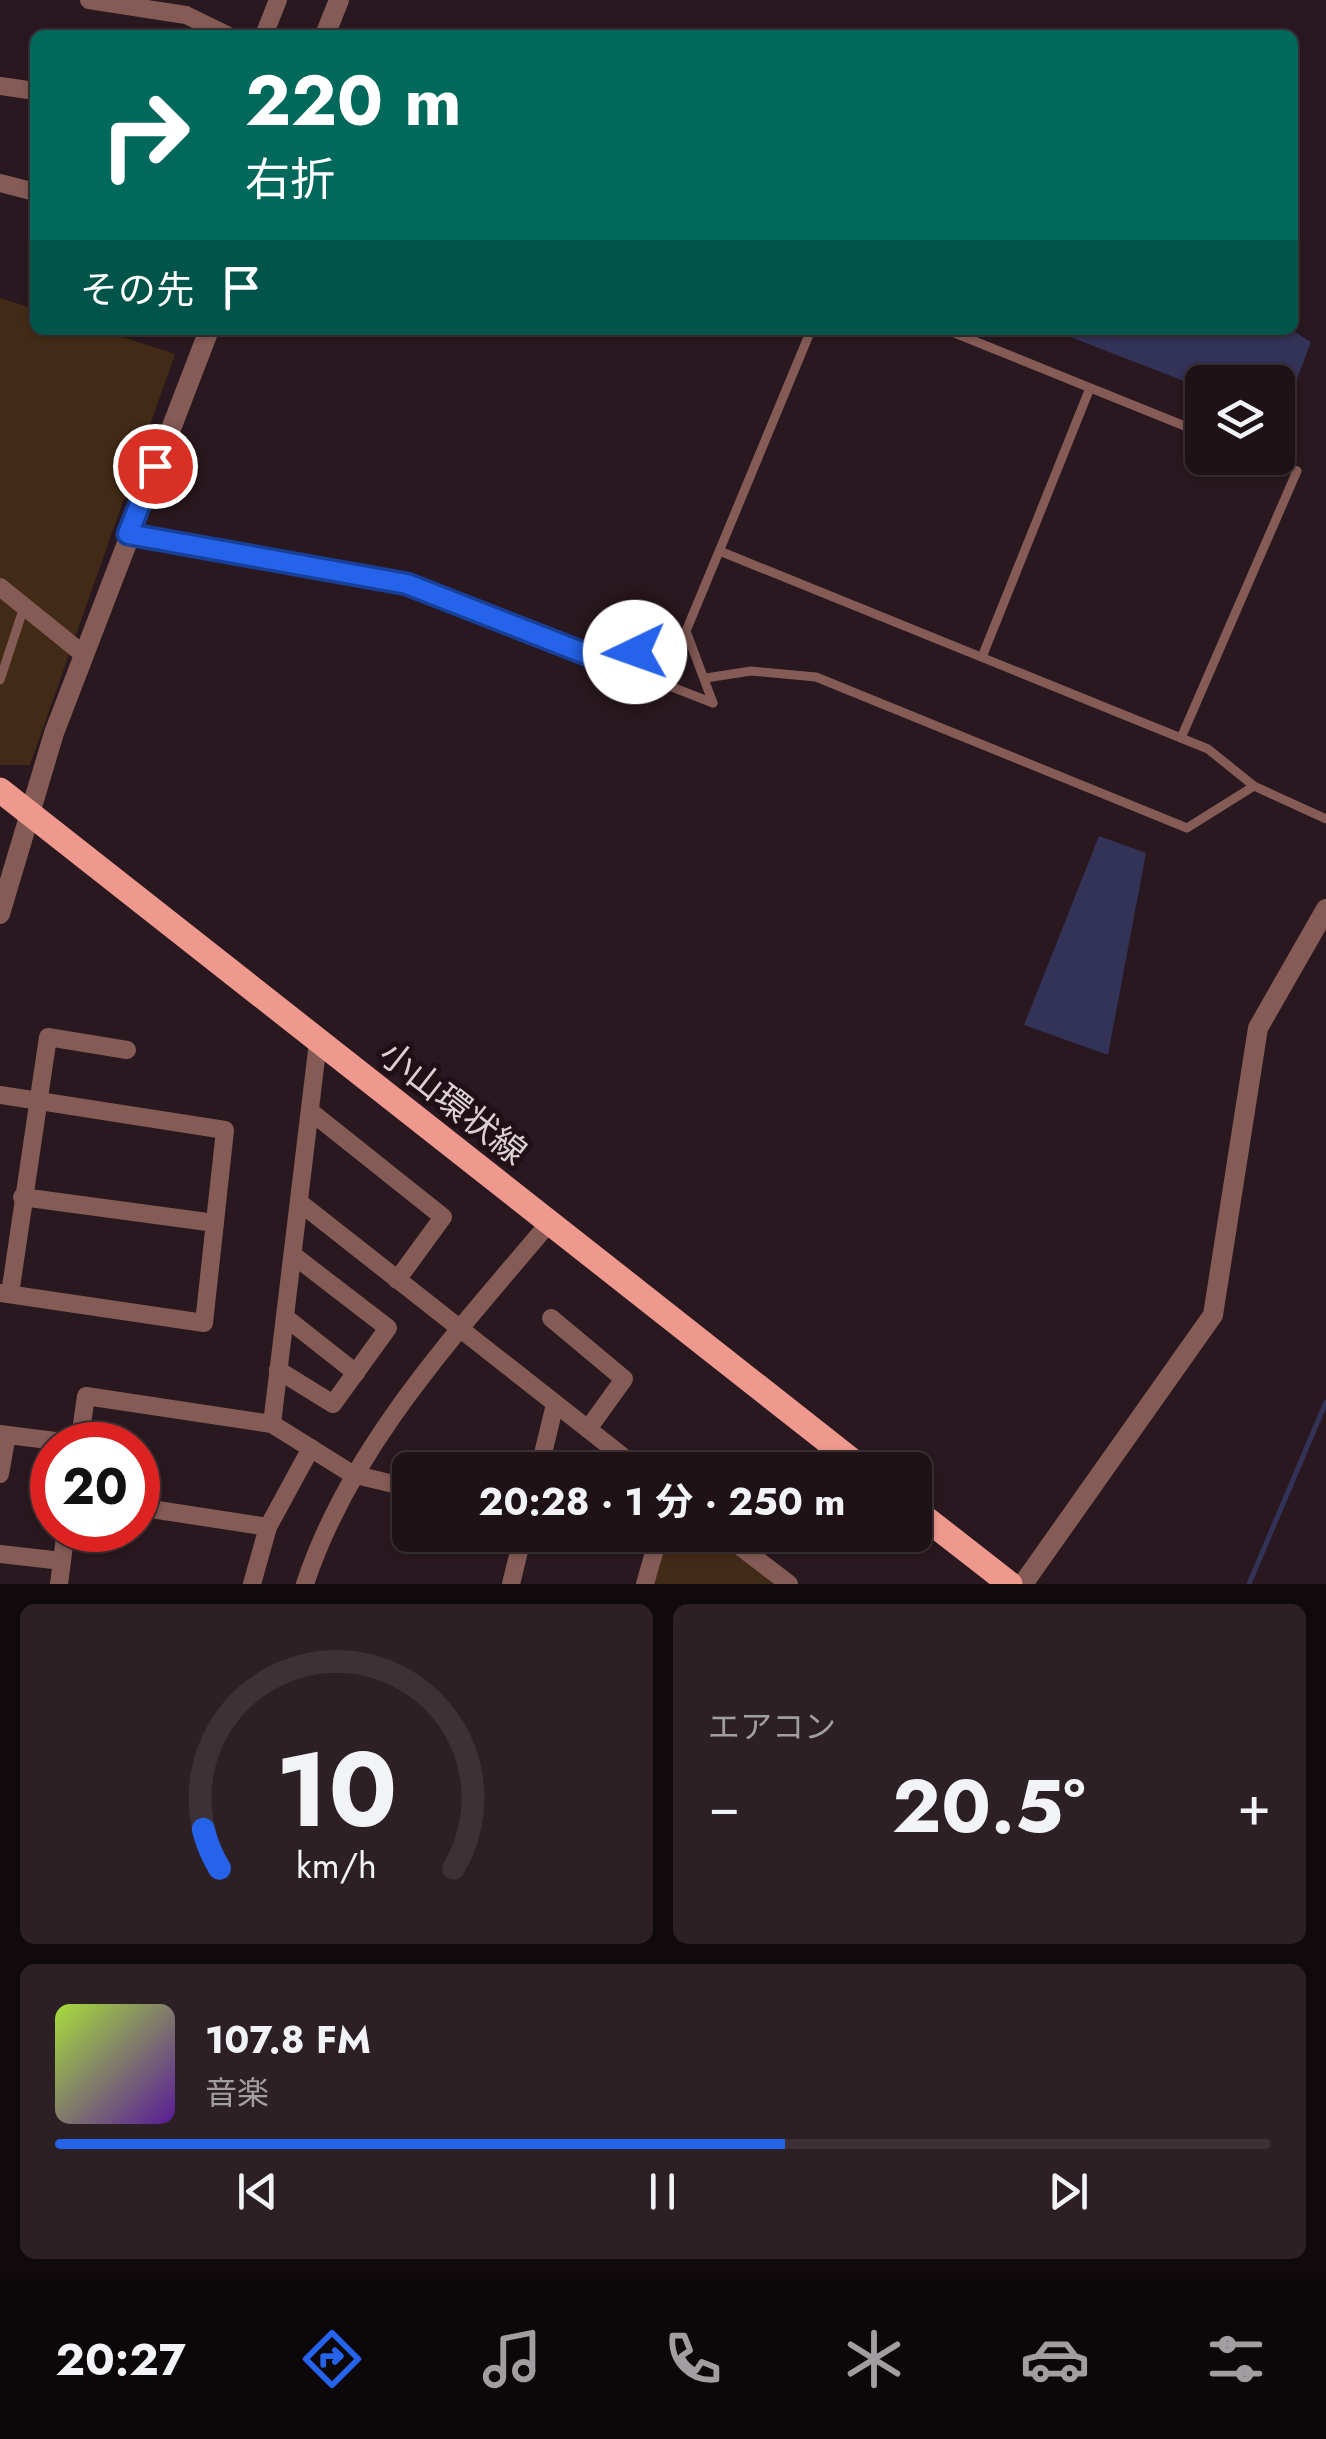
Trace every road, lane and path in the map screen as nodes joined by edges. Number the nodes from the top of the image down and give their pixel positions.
1 (89, 0) edge
2 (278, 0) edge
3 (339, 0) edge
4 (216, 30) edge
5 (266, 30) edge
6 (328, 30) edge
7 (0, 86) edge
8 (30, 90) edge
9 (0, 182) edge
10 (30, 191) edge
11 (207, 335) edge
12 (809, 335) edge
13 (959, 335) edge
14 (1090, 388) junction
15 (1185, 426) edge
16 (1295, 470) edge
17 (128, 534) junction
18 (722, 552) junction
19 (0, 587) edge
20 (24, 607) junction
21 (686, 632) junction
22 (83, 654) junction
23 (982, 657) junction
24 (609, 663) junction
25 (706, 678) junction
26 (0, 680) edge
27 (1182, 738) junction
28 (1254, 786) junction
29 (0, 790) edge
30 (30, 812) junction
31 (1326, 819) edge
32 (1326, 908) edge
33 (0, 914) edge
34 (318, 1042) junction
35 (127, 1050) dead end
36 (0, 1095) edge
37 (40, 1101) junction
38 (310, 1111) junction
39 (22, 1197) junction
40 (299, 1202) junction
41 (215, 1223) junction
42 (550, 1223) junction
43 (292, 1255) junction
44 (397, 1280) junction
45 (5, 1293) edge
46 (285, 1317) junction
47 (551, 1318) dead end
48 (460, 1330) junction
49 (278, 1370) junction
50 (356, 1373) junction
51 (554, 1404) junction
52 (82, 1422) edge
53 (272, 1424) junction
54 (588, 1429) junction
55 (4, 1435) edge
56 (30, 1438) edge
57 (311, 1448) junction
58 (543, 1452) edge
59 (617, 1452) edge
60 (841, 1452) edge
61 (0, 1474) edge
62 (352, 1474) junction
63 (392, 1484) edge
64 (160, 1510) edge
65 (932, 1523) edge
66 (268, 1527) junction
67 (63, 1552) edge
68 (519, 1552) edge
69 (655, 1552) edge
70 (746, 1552) edge
71 (0, 1554) edge
72 (62, 1560) junction
73 (783, 1582) edge
74 (58, 1584) edge
75 (252, 1584) edge
76 (305, 1584) edge
77 (512, 1584) edge
78 (645, 1584) edge
79 (1010, 1584) edge
80 (1022, 1584) edge

1 - 4 street
2 - 5 street
3 - 6 street
7 - 8 street
9 - 10 street
11 - 17 street
12 - 18 lane
13 - 14 lane
14 - 15 lane
14 - 23 lane
16 - 27 lane
17 - 22 street
17 - 24 lane
18 - 21 lane
18 - 23 lane
19 - 20 street
20 - 22 street
20 - 26 lane
21 - 24 lane
21 - 25 lane
22 - 30 street
23 - 27 lane
24 - 25 lane
25 - 28 lane
27 - 28 lane
28 - 31 lane
29 - 30 main road, 小山環状線
30 - 33 street
30 - 34 main road, 小山環状線
32 - 80 street
34 - 38 street
34 - 42 main road, 小山環状線
35 - 37 street
36 - 37 street
37 - 39 street
37 - 41 street
38 - 40 street
38 - 44 street
39 - 41 street
39 - 45 street
40 - 43 street
40 - 44 street
41 - 45 street
42 - 48 street
42 - 60 main road, 小山環状線
43 - 46 street
43 - 50 street
44 - 48 street
46 - 49 street
46 - 50 street
47 - 54 street
48 - 51 street
48 - 62 street
49 - 50 street
49 - 53 street
51 - 54 street
51 - 58 street
52 - 53 street
53 - 57 street
54 - 59 street
55 - 56 street
55 - 61 street
57 - 62 street
57 - 66 street
62 - 63 street
62 - 76 street
64 - 66 street
65 - 79 main road
66 - 75 street
67 - 72 street
68 - 77 street
69 - 78 street
70 - 73 street
71 - 72 street
72 - 74 street

